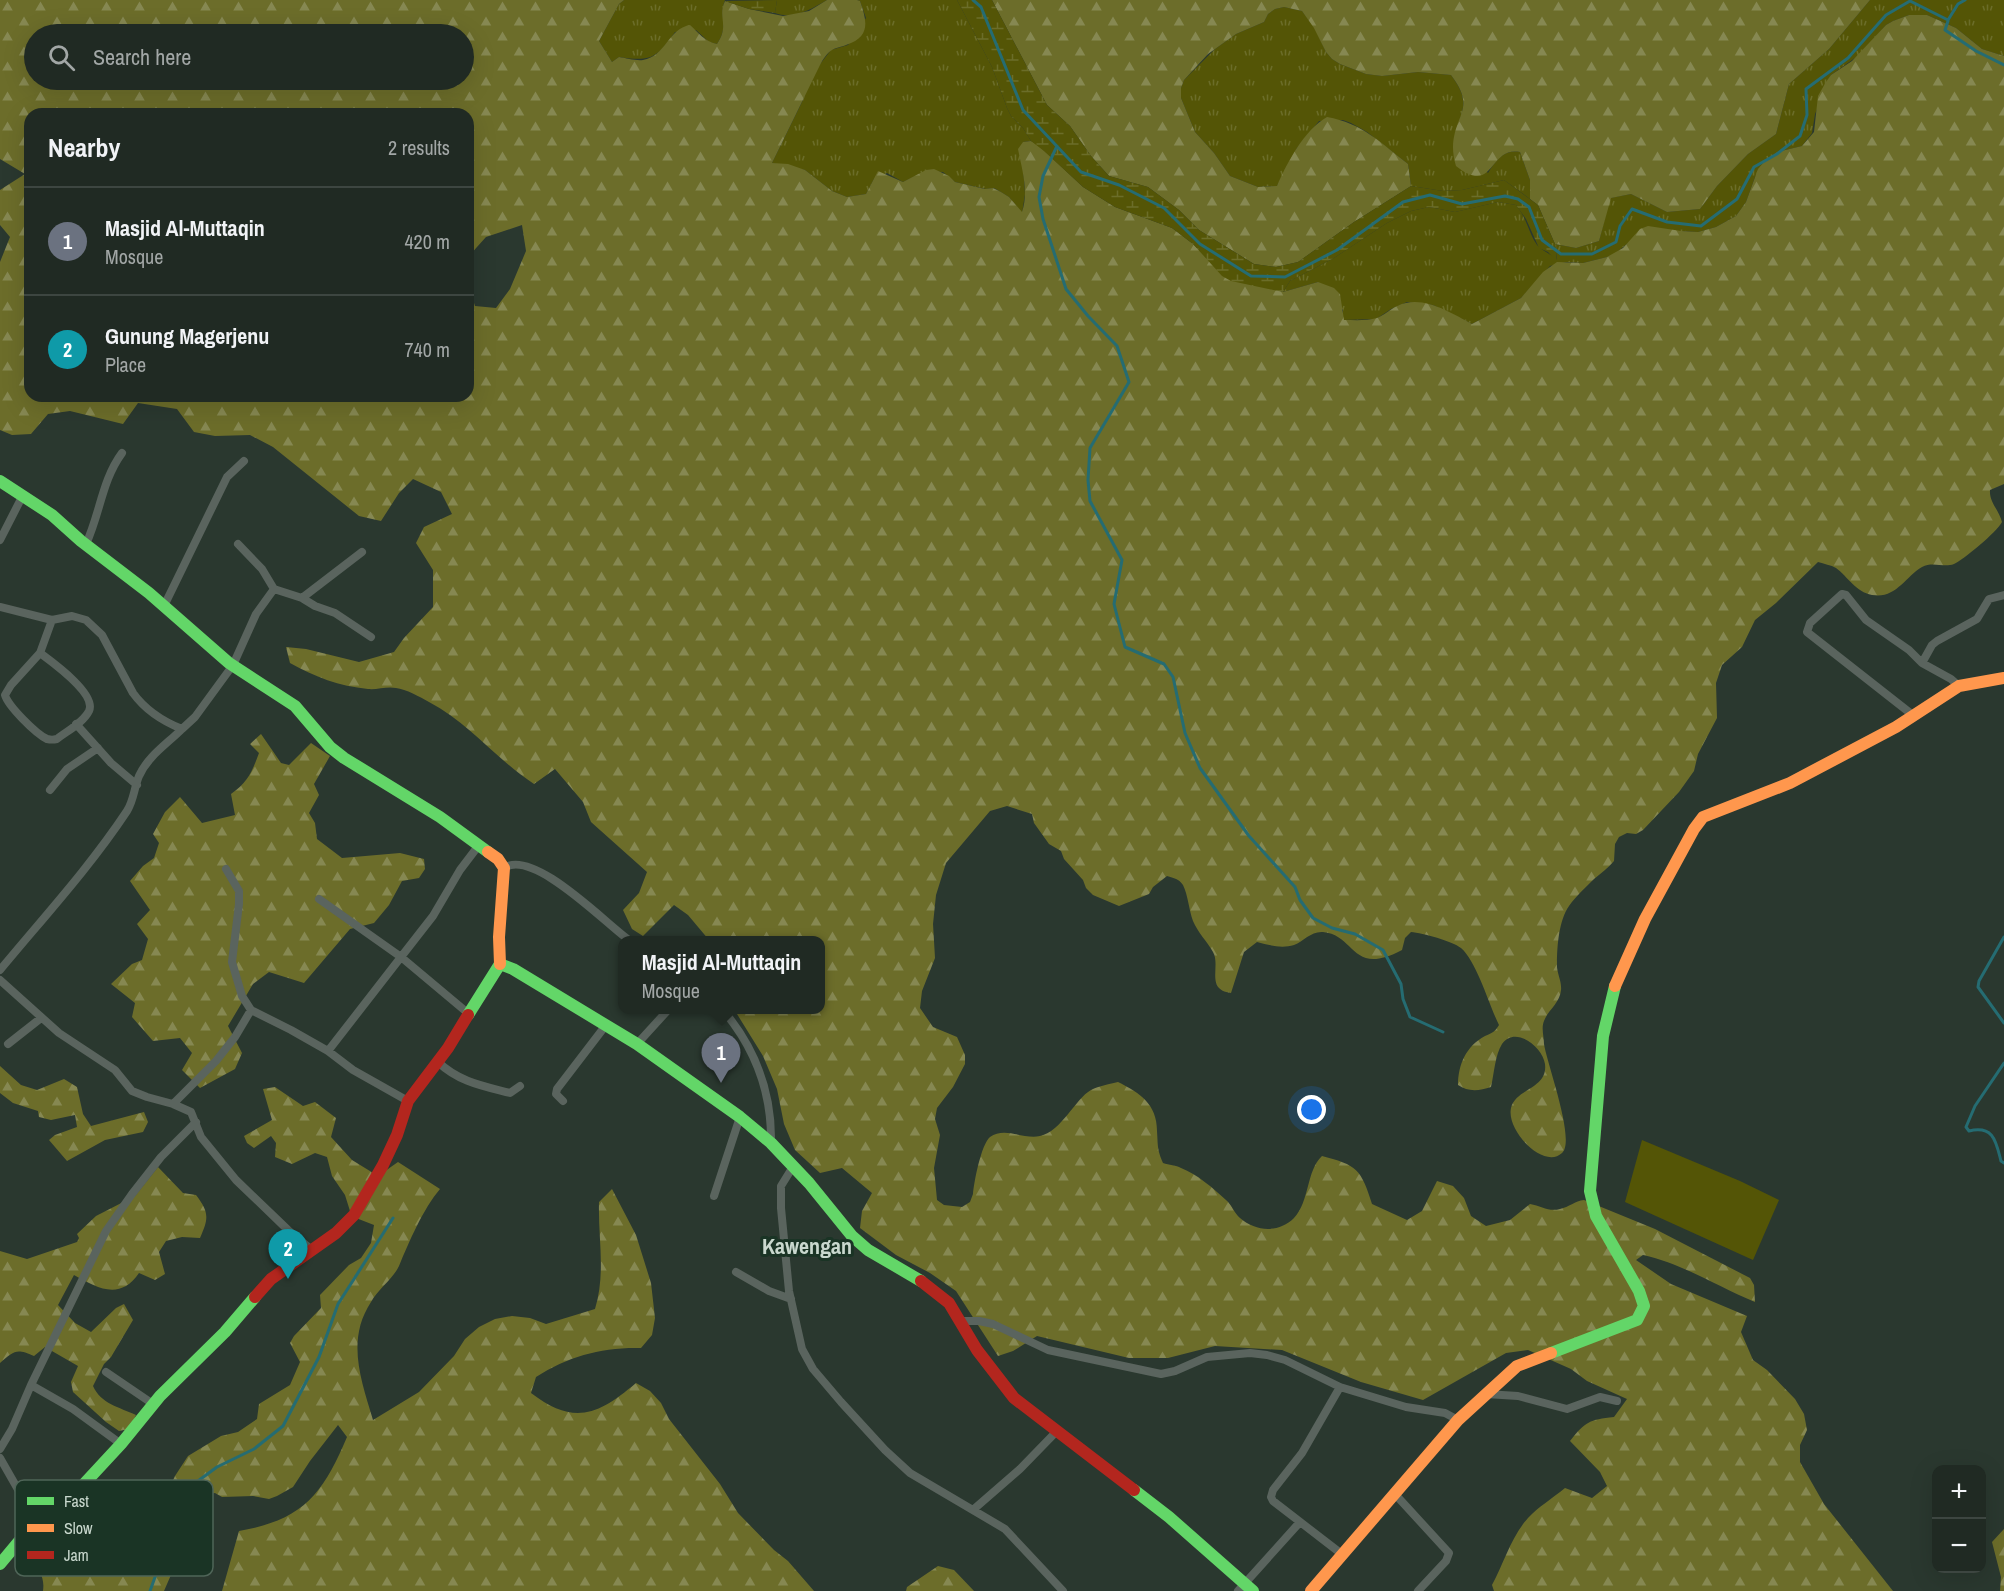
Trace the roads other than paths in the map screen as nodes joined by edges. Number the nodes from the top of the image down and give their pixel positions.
1 (122, 453) dead end
2 (244, 461) dead end
3 (0, 481) edge
4 (23, 495) junction
5 (0, 540) edge
6 (86, 544) junction
7 (238, 544) dead end
8 (362, 552) dead end
9 (274, 589) junction
10 (2004, 595) edge
11 (302, 597) junction
12 (164, 606) junction
13 (0, 607) edge
14 (52, 621) junction
15 (371, 637) dead end
16 (40, 653) junction
17 (1922, 663) junction
18 (233, 665) junction
19 (2004, 678) edge
20 (1959, 686) junction
21 (1914, 716) junction
22 (76, 724) junction
23 (182, 729) junction
24 (98, 748) junction
25 (136, 785) junction
26 (50, 790) dead end
27 (479, 845) junction
28 (504, 868) junction
29 (226, 869) dead end
30 (319, 899) dead end
31 (624, 936) edge
32 (401, 957) junction
33 (500, 964) junction
34 (0, 970) edge
35 (0, 980) edge
36 (251, 1010) junction
37 (469, 1014) junction
38 (664, 1014) edge
39 (726, 1014) edge
40 (41, 1018) junction
41 (606, 1025) junction
42 (8, 1044) dead end
43 (637, 1044) junction
44 (328, 1051) junction
45 (438, 1062) junction
46 (520, 1086) dead end
47 (408, 1101) junction
48 (563, 1101) dead end
49 (173, 1104) junction
50 (740, 1118) junction
51 (196, 1122) junction
52 (771, 1143) junction
53 (794, 1165) junction
54 (714, 1196) dead end
55 (312, 1250) junction
56 (736, 1272) dead end
57 (791, 1299) junction
58 (961, 1321) junction
59 (106, 1372) dead end
60 (31, 1385) junction
61 (1340, 1387) junction
62 (1486, 1394) junction
63 (1617, 1401) dead end
64 (153, 1404) junction
65 (1458, 1420) junction
66 (1056, 1432) junction
67 (121, 1444) junction
68 (0, 1449) edge
69 (0, 1458) edge
70 (86, 1480) edge
71 (15, 1484) edge
72 (1394, 1493) junction
73 (975, 1509) junction
74 (1300, 1522) junction
75 (15, 1546) edge
76 (1343, 1555) junction
77 (0, 1564) edge
78 (1245, 1589) edge
79 (1063, 1591) edge
80 (1311, 1591) edge
81 (1418, 1591) edge

1 - 6 street
2 - 12 street
3 - 4 main road
4 - 5 street
4 - 6 main road
6 - 12 main road
7 - 9 street
8 - 11 street
9 - 11 street
9 - 18 street
10 - 17 street
11 - 15 street
12 - 18 main road
13 - 14 street
14 - 16 street
14 - 23 street
16 - 22 street
16 - 22 street
17 - 20 street
17 - 21 street
18 - 23 street
18 - 27 main road
19 - 20 main road
20 - 21 main road
21 - 62 main road
22 - 24 street
23 - 25 street
24 - 25 street
24 - 26 street
25 - 34 street
27 - 28 main road
27 - 32 street
28 - 31 street
28 - 33 main road
29 - 36 street
30 - 32 street
32 - 37 street
32 - 44 street
33 - 37 main road
33 - 41 main road
35 - 40 street
36 - 44 street
36 - 49 street
37 - 45 main road
38 - 43 street
39 - 52 street
40 - 42 street
40 - 49 street
41 - 43 main road
41 - 48 street
43 - 50 main road
44 - 47 street
45 - 46 street
45 - 47 main road
47 - 55 main road
49 - 51 street
50 - 52 main road
50 - 54 street
51 - 55 street
51 - 60 street
52 - 53 main road
53 - 57 street
53 - 58 main road
55 - 64 main road
56 - 57 street
57 - 73 street
58 - 61 street
58 - 66 main road
59 - 64 street
60 - 67 street
60 - 68 street
61 - 65 street
61 - 74 street
62 - 63 street
62 - 65 main road
64 - 67 main road
65 - 72 main road
66 - 73 street
66 - 78 main road
67 - 70 main road
69 - 71 street
72 - 76 main road
72 - 81 street
73 - 79 street
74 - 76 street
74 - 78 street
75 - 77 main road
76 - 80 main road

